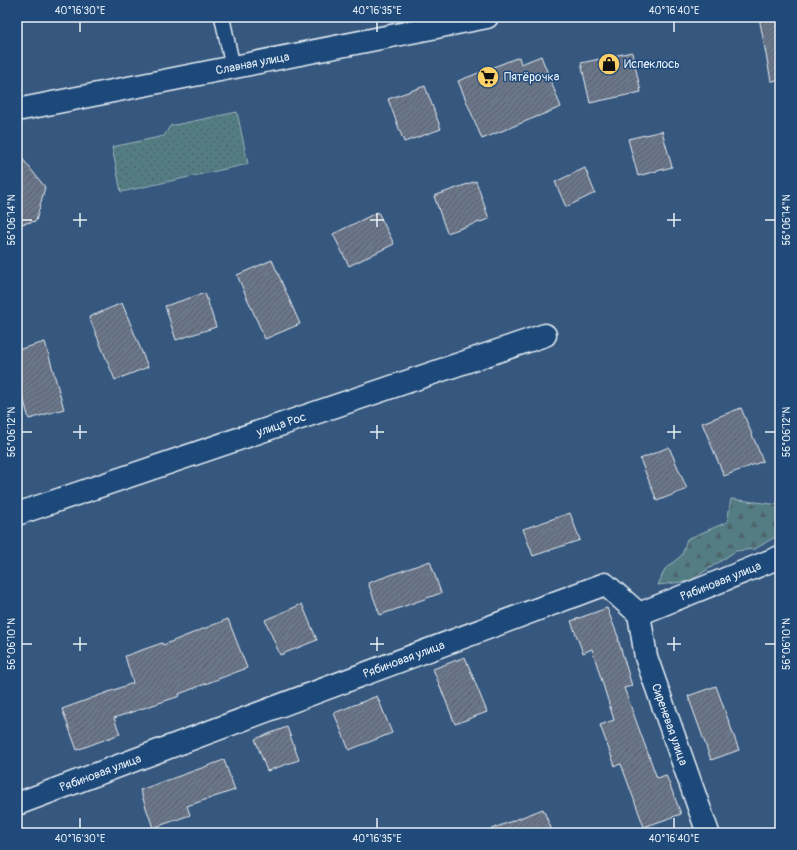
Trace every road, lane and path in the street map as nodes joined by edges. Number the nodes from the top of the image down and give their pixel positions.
1 (222, 17) edge
2 (487, 17) edge
3 (233, 68) junction
4 (17, 110) edge
5 (545, 335) dead end
6 (17, 514) edge
7 (780, 557) edge
8 (639, 614) junction
9 (17, 804) edge
10 (708, 833) edge

1 - 3 lane
2 - 3 street, Славная улица
3 - 4 street, Славная улица
5 - 6 street, улица Рос
7 - 8 street, Рябиновая улица
8 - 9 street, Рябиновая улица
8 - 10 street, Сиреневая улица

